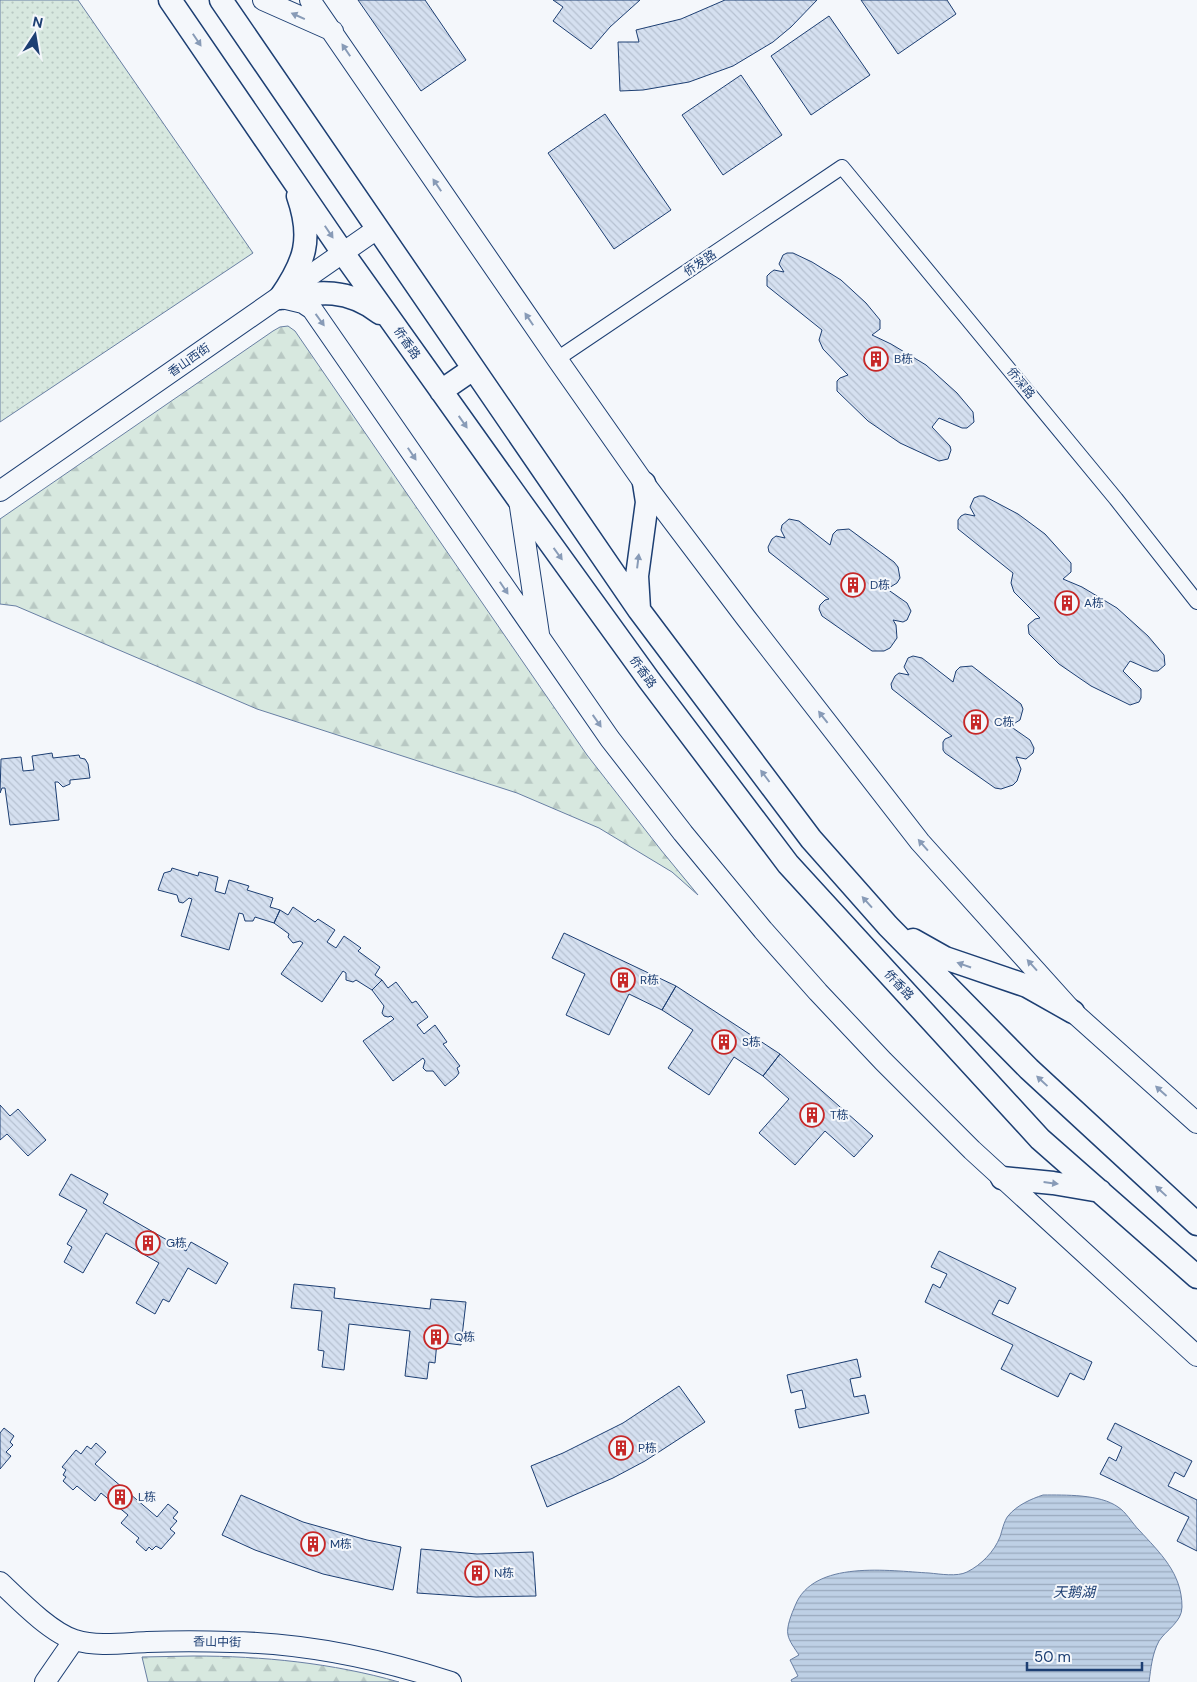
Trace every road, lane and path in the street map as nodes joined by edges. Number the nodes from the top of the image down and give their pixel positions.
1 (220, 0) edge
2 (262, 0) edge
3 (310, 0) edge
4 (170, 2) edge
5 (333, 31) junction
6 (842, 167) joint
7 (291, 177) junction
8 (377, 229) junction
9 (343, 253) junction
10 (280, 298) junction
11 (392, 322) junction
12 (557, 359) junction
13 (473, 369) junction
14 (441, 391) junction
15 (644, 483) junction
16 (0, 491) edge
17 (519, 500) junction
18 (1197, 602) edge
19 (640, 610) junction
20 (540, 640) junction
21 (888, 926) junction
22 (1073, 1012) junction
23 (1197, 1123) edge
24 (1002, 1178) junction
25 (1101, 1191) junction
26 (1197, 1224) edge
27 (1197, 1277) edge
28 (1197, 1356) edge
29 (0, 1582) edge
30 (74, 1640) junction
31 (45, 1682) edge
32 (451, 1682) edge

1 - 8 main road
5 -> 2 main road
3 - 5 main road
4 -> 7 main road, 侨香路
12 -> 5 main road
6 - 12 street, 侨发路
6 - 18 street, 侨深路
7 -> 9 main road, 侨香路
7 - 10 main road
8 - 9 main road, 香山西街
8 - 13 main road
9 - 10 main road, 香山西街
9 - 11 main road, 侨香路
10 - 11 main road
10 - 16 main road, 香山西街
10 -> 20 main road
11 - 14 main road, 侨香路
12 - 15 main road
13 - 14 main road
13 - 19 main road
14 -> 17 main road, 侨香路
19 -> 15 main road
22 -> 15 main road
17 - 20 main road
17 -> 25 main road, 侨香路
21 -> 19 main road
20 -> 24 main road
22 -> 21 main road
26 -> 21 main road
23 -> 22 main road
24 -> 25 main road
24 - 28 main road
25 - 27 main road, 侨香路
29 - 30 main road, 香山中街
30 - 31 main road
30 - 32 main road, 香山中街

